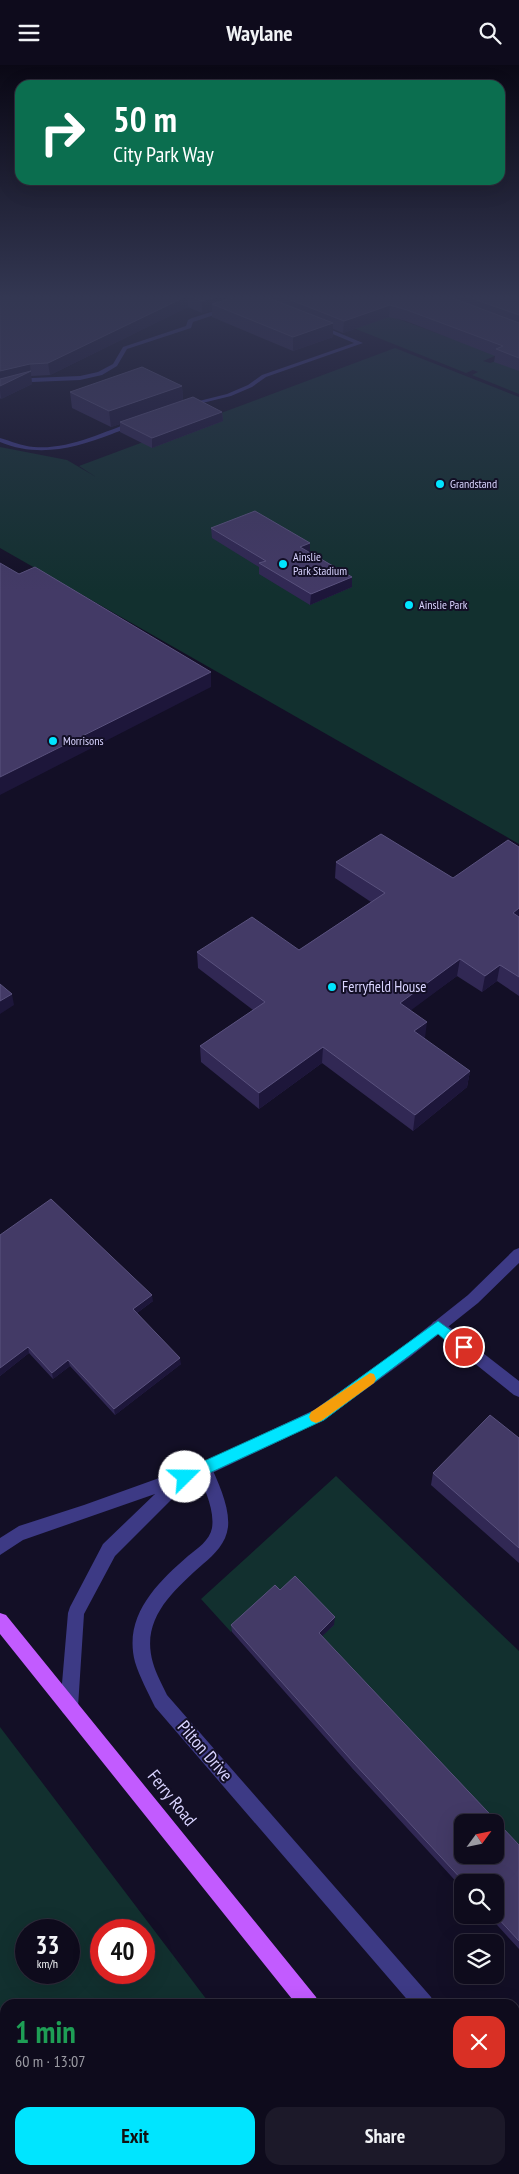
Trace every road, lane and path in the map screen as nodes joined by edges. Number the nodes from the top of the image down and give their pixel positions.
1 (227, 395) edge
2 (179, 407) edge
3 (142, 420) edge
4 (0, 440) edge
5 (519, 1254) edge
6 (438, 1326) junction
7 (519, 1389) edge
8 (205, 1469) junction
9 (185, 1477) junction
10 (0, 1547) edge
11 (0, 1621) edge
12 (69, 1707) junction
13 (305, 1999) edge
14 (420, 1999) edge

1 - 2 street
3 - 4 street
5 - 6 street
6 - 7 street
6 - 8 street
8 - 9 street
8 - 14 street, Pilton Drive
9 - 10 street
9 - 12 street
11 - 12 main road, Ferry Road
12 - 13 main road, Ferry Road

